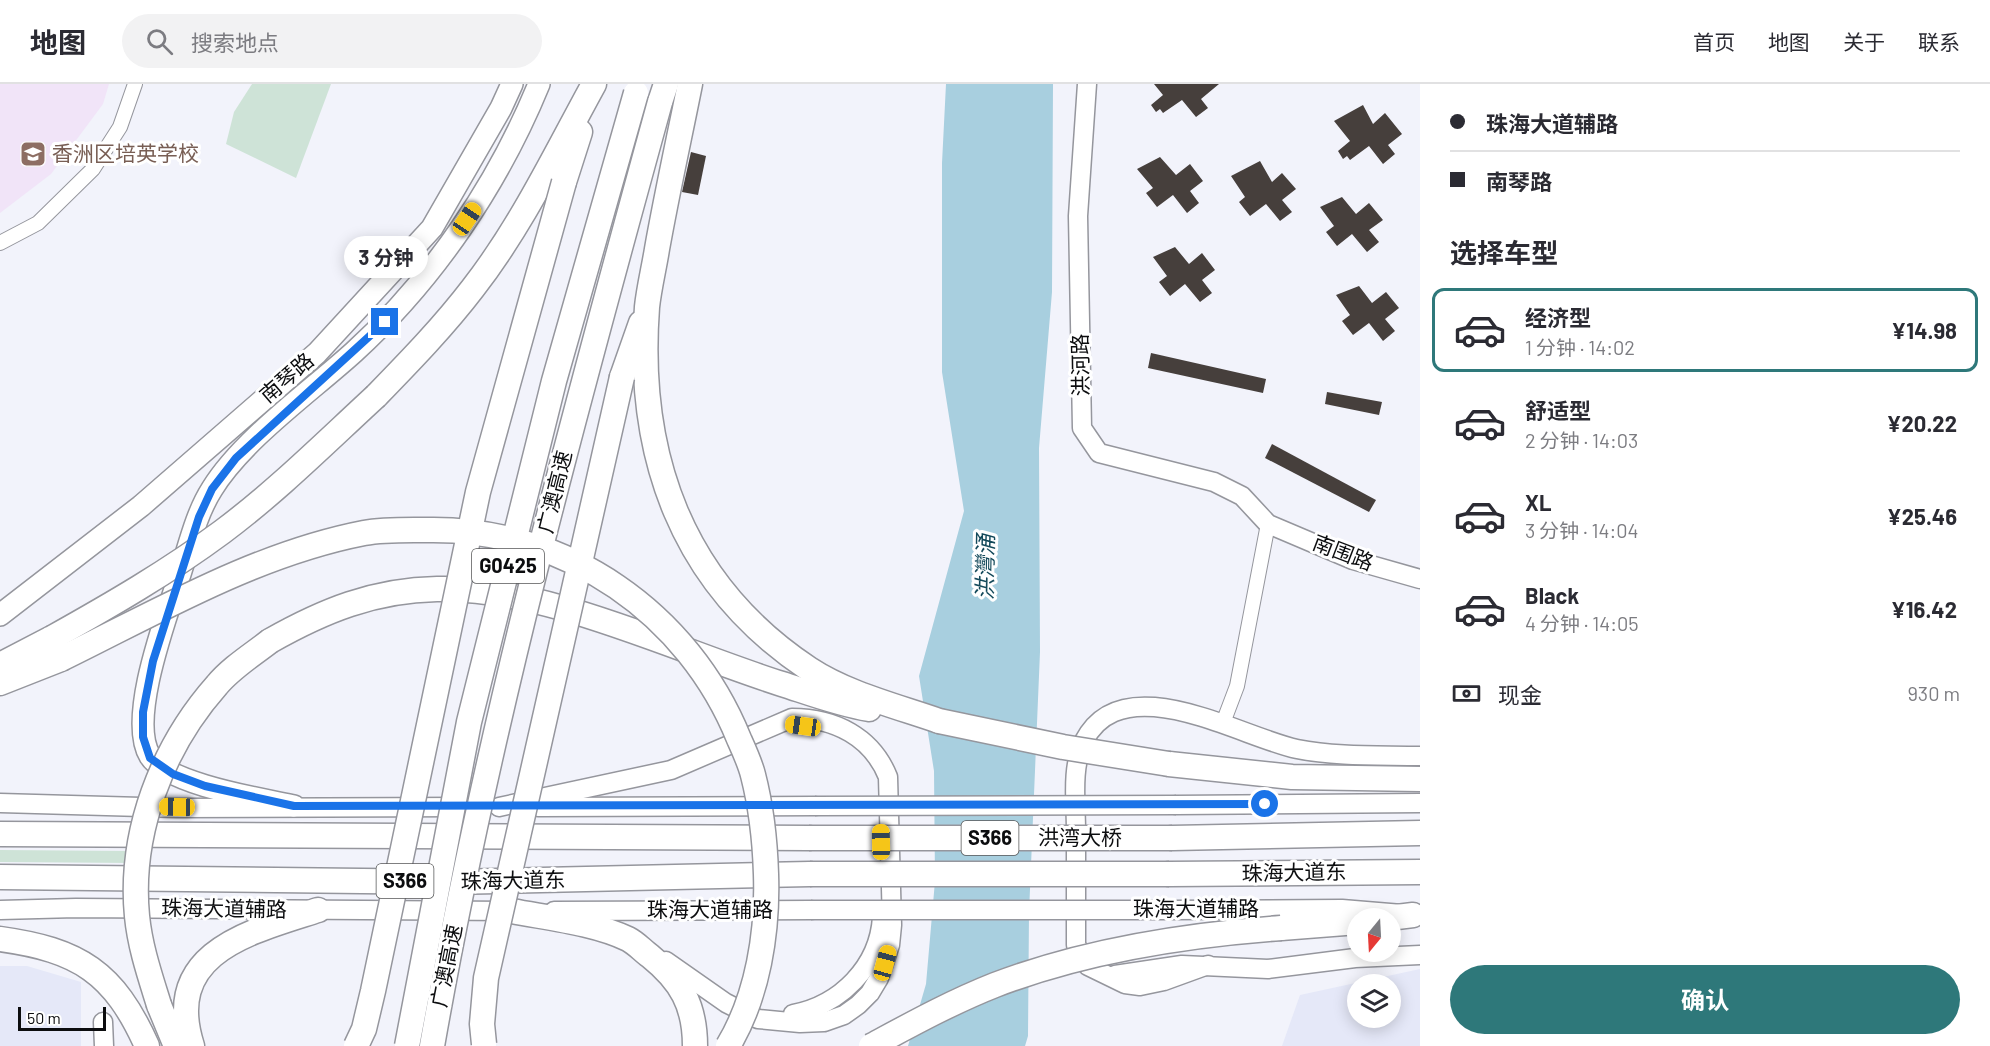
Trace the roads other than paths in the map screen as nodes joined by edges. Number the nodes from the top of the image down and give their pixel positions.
1 (135, 84) edge
2 (512, 84) edge
3 (539, 84) edge
4 (595, 84) edge
5 (690, 84) edge
6 (1087, 84) edge
7 (637, 89) edge
8 (663, 93) edge
9 (0, 243) edge
10 (647, 306) junction
11 (1268, 524) junction
12 (1420, 579) edge
13 (0, 615) edge
14 (57, 648) junction
15 (0, 665) edge
16 (0, 683) edge
17 (856, 699) junction
18 (1223, 723) junction
19 (1420, 756) edge
20 (1420, 778) edge
21 (0, 803) edge
22 (1420, 803) edge
23 (294, 806) junction
24 (499, 807) junction
25 (0, 834) edge
26 (1420, 834) edge
27 (1172, 838) joint
28 (1420, 872) edge
29 (810, 874) joint
30 (1169, 874) joint
31 (0, 877) edge
32 (0, 910) edge
33 (318, 910) junction
34 (512, 911) junction
35 (1410, 918) edge
36 (1347, 923) edge
37 (0, 939) edge
38 (629, 939) junction
39 (1420, 955) edge
40 (103, 1022) dead end
41 (484, 1045) edge
42 (104, 1046) edge
43 (147, 1046) edge
44 (176, 1046) edge
45 (192, 1046) edge
46 (356, 1046) edge
47 (406, 1046) edge
48 (432, 1046) edge
49 (695, 1046) edge
50 (728, 1046) edge
51 (871, 1046) edge

1 - 9 street
2 - 13 main road, 南琴路
3 - 23 main road, 南琴路
4 - 14 highway, bridge
4 - 46 highway, bridge
5 - 10 highway
6 - 11 main road, 洪河路
7 - 47 highway, 广澳高速 / G0425, bridge
8 - 48 highway, 广澳高速 / G0425, bridge
10 - 17 highway
10 - 41 highway, bridge
11 - 12 main road, 南围路
11 - 18 street
14 - 15 highway
14 - 16 highway
14 - 50 highway, bridge
17 - 20 highway, bridge
17 - 44 highway, bridge
18 - 19 main road
18 - 39 main road
21 - 23 main road
22 - 24 main road, bridge
23 - 24 main road
24 - 38 main road
25 - 27 highway, 洪湾大桥 / S366, bridge
26 - 27 highway, 珠海大道东 / S366
28 - 30 highway, 珠海大道东 / S366
29 - 30 highway, 洪湾大桥 / S366, bridge
29 - 31 highway, 珠海大道东 / S366
32 - 33 main road, 珠海大道辅路
33 - 34 main road, 珠海大道辅路
33 - 45 highway
34 - 35 main road, 珠海大道辅路, bridge
34 - 38 highway
36 - 51 highway, bridge
37 - 43 highway
38 - 49 highway
40 - 42 main road

